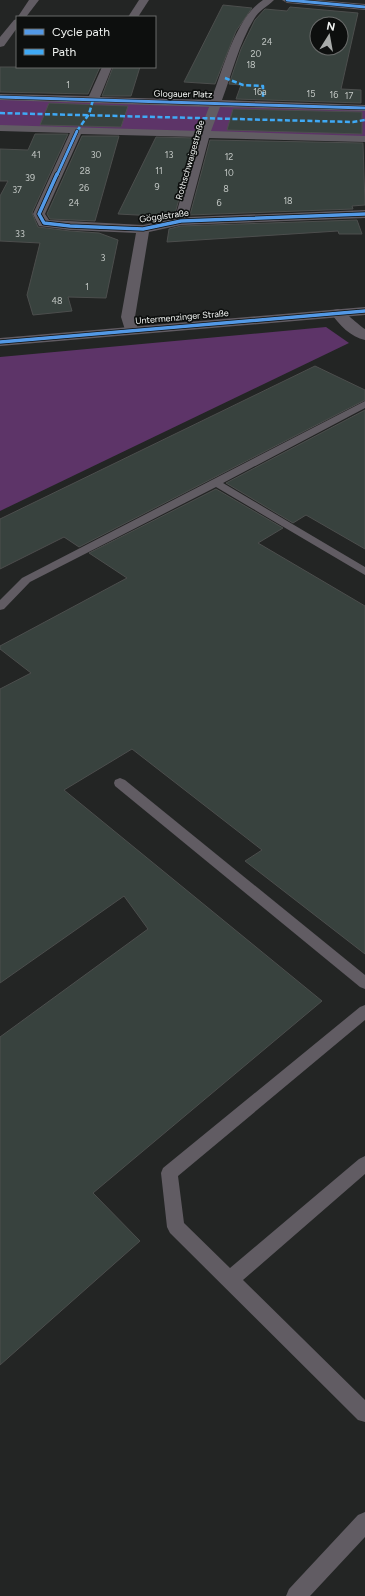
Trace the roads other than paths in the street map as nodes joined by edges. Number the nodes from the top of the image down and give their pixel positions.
1 (34, 0) edge
2 (144, 0) edge
3 (269, 0) edge
4 (287, 0) edge
5 (365, 7) edge
6 (22, 16) edge
7 (135, 16) edge
8 (16, 23) edge
9 (0, 44) edge
10 (108, 68) edge
11 (0, 97) edge
12 (93, 100) junction
13 (216, 104) junction
14 (365, 108) edge
15 (0, 128) edge
16 (77, 131) junction
17 (204, 135) junction
18 (365, 139) edge
19 (365, 214) edge
20 (181, 221) junction
21 (143, 229) junction
22 (365, 311) edge
23 (338, 313) junction
24 (131, 330) junction
25 (365, 336) edge
26 (0, 342) edge
27 (365, 404) edge
28 (216, 484) junction
29 (365, 572) edge
30 (0, 607) edge
31 (120, 783) dead end
32 (365, 982) edge
33 (365, 1011) edge
34 (365, 1164) edge
35 (230, 1280) junction
36 (365, 1413) edge
37 (365, 1522) edge
38 (296, 1596) edge

1 - 6 street
2 - 7 street
3 - 13 street, Rothschwaigestraße
4 - 5 street
8 - 9 street
10 - 12 street
11 - 12 street, Glogauer Platz
12 - 13 street, Glogauer Platz
13 - 14 street, Glogauer Platz
13 - 17 street, Rothschwaigestraße
15 - 16 street
16 - 17 street
16 - 21 street, Gögglstraße
17 - 18 street
17 - 20 street, Rothschwaigestraße
19 - 20 street, Gögglstraße
20 - 21 street, Gögglstraße
21 - 24 street
22 - 23 street, Untermenzinger Straße
23 - 24 street, Untermenzinger Straße
23 - 25 street
24 - 26 street, Untermenzinger Straße
27 - 28 lane
28 - 29 lane
28 - 30 lane
31 - 32 lane
33 - 35 lane
34 - 35 lane
35 - 36 lane
37 - 38 lane

